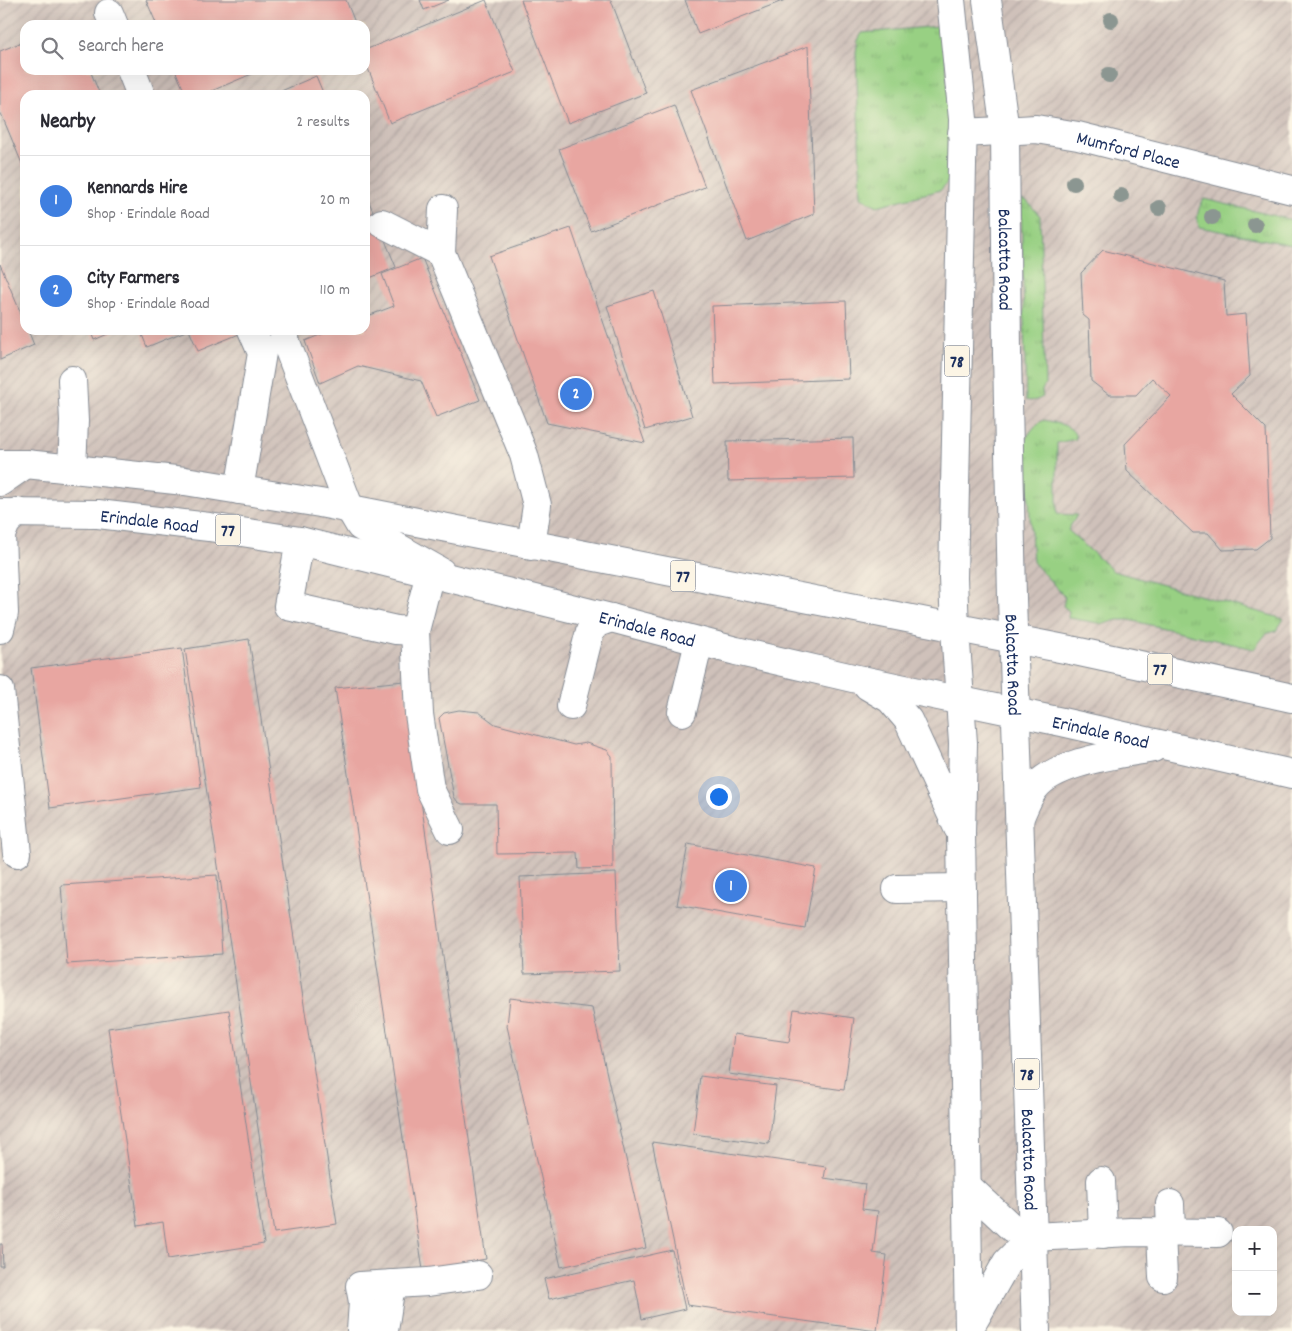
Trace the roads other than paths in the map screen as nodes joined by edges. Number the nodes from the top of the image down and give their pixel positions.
1 (951, 0) edge
2 (987, 0) edge
3 (133, 75) edge
4 (139, 90) edge
5 (1005, 131) junction
6 (962, 133) junction
7 (1292, 190) edge
8 (443, 209) dead end
9 (382, 223) dead end
10 (441, 253) junction
11 (254, 335) edge
12 (284, 335) edge
13 (72, 380) dead end
14 (13, 464) edge
15 (333, 464) junction
16 (72, 469) junction
17 (0, 482) edge
18 (239, 490) junction
19 (320, 503) junction
20 (350, 509) junction
21 (9, 513) edge
22 (0, 535) edge
23 (300, 541) junction
24 (530, 546) junction
25 (440, 576) junction
26 (5, 616) edge
27 (611, 618) junction
28 (955, 629) junction
29 (415, 630) junction
30 (1014, 640) junction
31 (699, 642) junction
32 (857, 679) junction
33 (0, 690) edge
34 (1292, 698) edge
35 (961, 702) junction
36 (571, 706) dead end
37 (682, 712) dead end
38 (1016, 713) junction
39 (1164, 746) junction
40 (1292, 774) edge
41 (1020, 817) junction
42 (450, 830) dead end
43 (961, 834) junction
44 (17, 853) dead end
45 (962, 888) junction
46 (897, 890) dead end
47 (1101, 1181) dead end
48 (966, 1186) junction
49 (1170, 1204) dead end
50 (1166, 1233) junction
51 (1218, 1233) dead end
52 (1103, 1234) junction
53 (1032, 1237) junction
54 (478, 1275) dead end
55 (1163, 1277) dead end
56 (391, 1284) junction
57 (969, 1330) edge
58 (361, 1331) edge
59 (384, 1331) edge
60 (1036, 1331) edge

1 - 6 main road, 78
2 - 5 main road, Balcatta Road
3 - 4 main road
5 - 6 main road, Mumford Place
5 - 7 main road, Mumford Place
5 - 30 main road, Balcatta Road
6 - 28 main road, 78
8 - 10 main road
9 - 10 main road
10 - 24 main road
11 - 18 main road
12 - 15 main road
13 - 16 main road
14 - 16 main road, 77
14 - 17 main road
15 - 19 main road
15 - 20 main road
16 - 18 main road, 77
18 - 19 main road, 77
19 - 20 main road, 77
20 - 24 main road, 77
20 - 25 main road
21 - 22 main road
21 - 23 main road, Erindale Road / 77
22 - 26 main road
23 - 25 main road, Erindale Road / 77
23 - 29 main road
24 - 28 main road, 77
25 - 27 main road, Erindale Road / 77
25 - 29 main road
27 - 31 main road, Erindale Road / 77
27 - 36 main road
28 - 30 main road, 77
28 - 35 main road, 78
29 - 42 main road
30 - 34 main road, 77
30 - 38 main road, Balcatta Road / 78
31 - 32 main road, Erindale Road / 77
31 - 37 main road
32 - 35 main road, Erindale Road / 77
32 - 43 main road
33 - 44 main road
35 - 38 main road, Erindale Road / 77
35 - 43 main road, 78
38 - 39 main road, Erindale Road / 77
38 - 41 main road, Balcatta Road / 78
39 - 40 main road, Erindale Road / 77
39 - 41 main road
41 - 53 main road, Balcatta Road / 78
43 - 45 main road, 78
45 - 46 main road
45 - 48 main road, 78
47 - 52 main road
48 - 53 main road
48 - 57 main road, 78
49 - 50 main road
50 - 51 main road
50 - 52 main road
50 - 55 main road
52 - 53 main road
53 - 57 main road
53 - 60 main road, Balcatta Road / 78
54 - 56 main road
56 - 58 main road
56 - 59 main road

